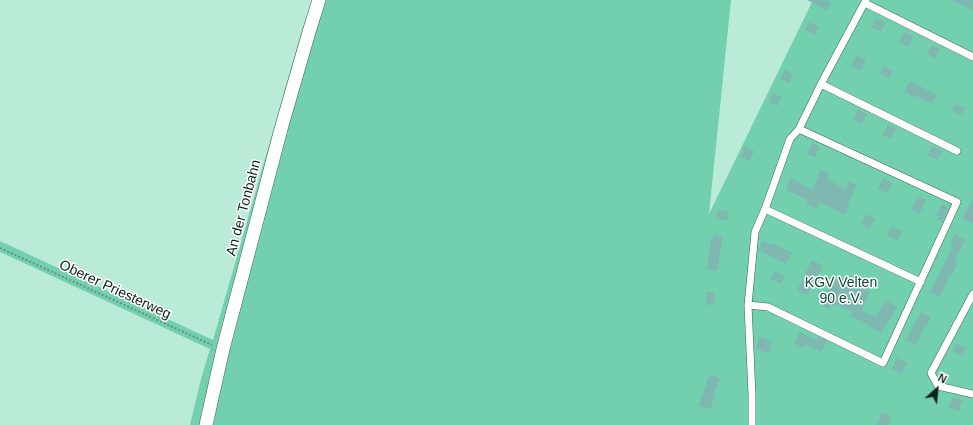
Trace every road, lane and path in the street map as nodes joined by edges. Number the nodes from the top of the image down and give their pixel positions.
1 (319, 0) edge
2 (866, 1) edge
3 (973, 57) edge
4 (821, 84) junction
5 (799, 129) junction
6 (957, 152) dead end
7 (765, 209) junction
8 (0, 248) edge
9 (921, 282) junction
10 (973, 294) edge
11 (971, 302) edge
12 (748, 305) junction
13 (223, 349) junction
14 (973, 394) edge
15 (206, 425) edge
16 (752, 425) edge

1 - 13 street, An der Tonbahn
2 - 3 lane
2 - 4 lane
4 - 5 lane
4 - 6 lane
5 - 7 lane
5 - 9 lane
7 - 9 lane
7 - 12 lane
8 - 13 path, Oberer Priesterweg
9 - 12 lane
10 - 11 lane
11 - 14 lane
12 - 16 lane
13 - 15 street, An der Tonbahn

